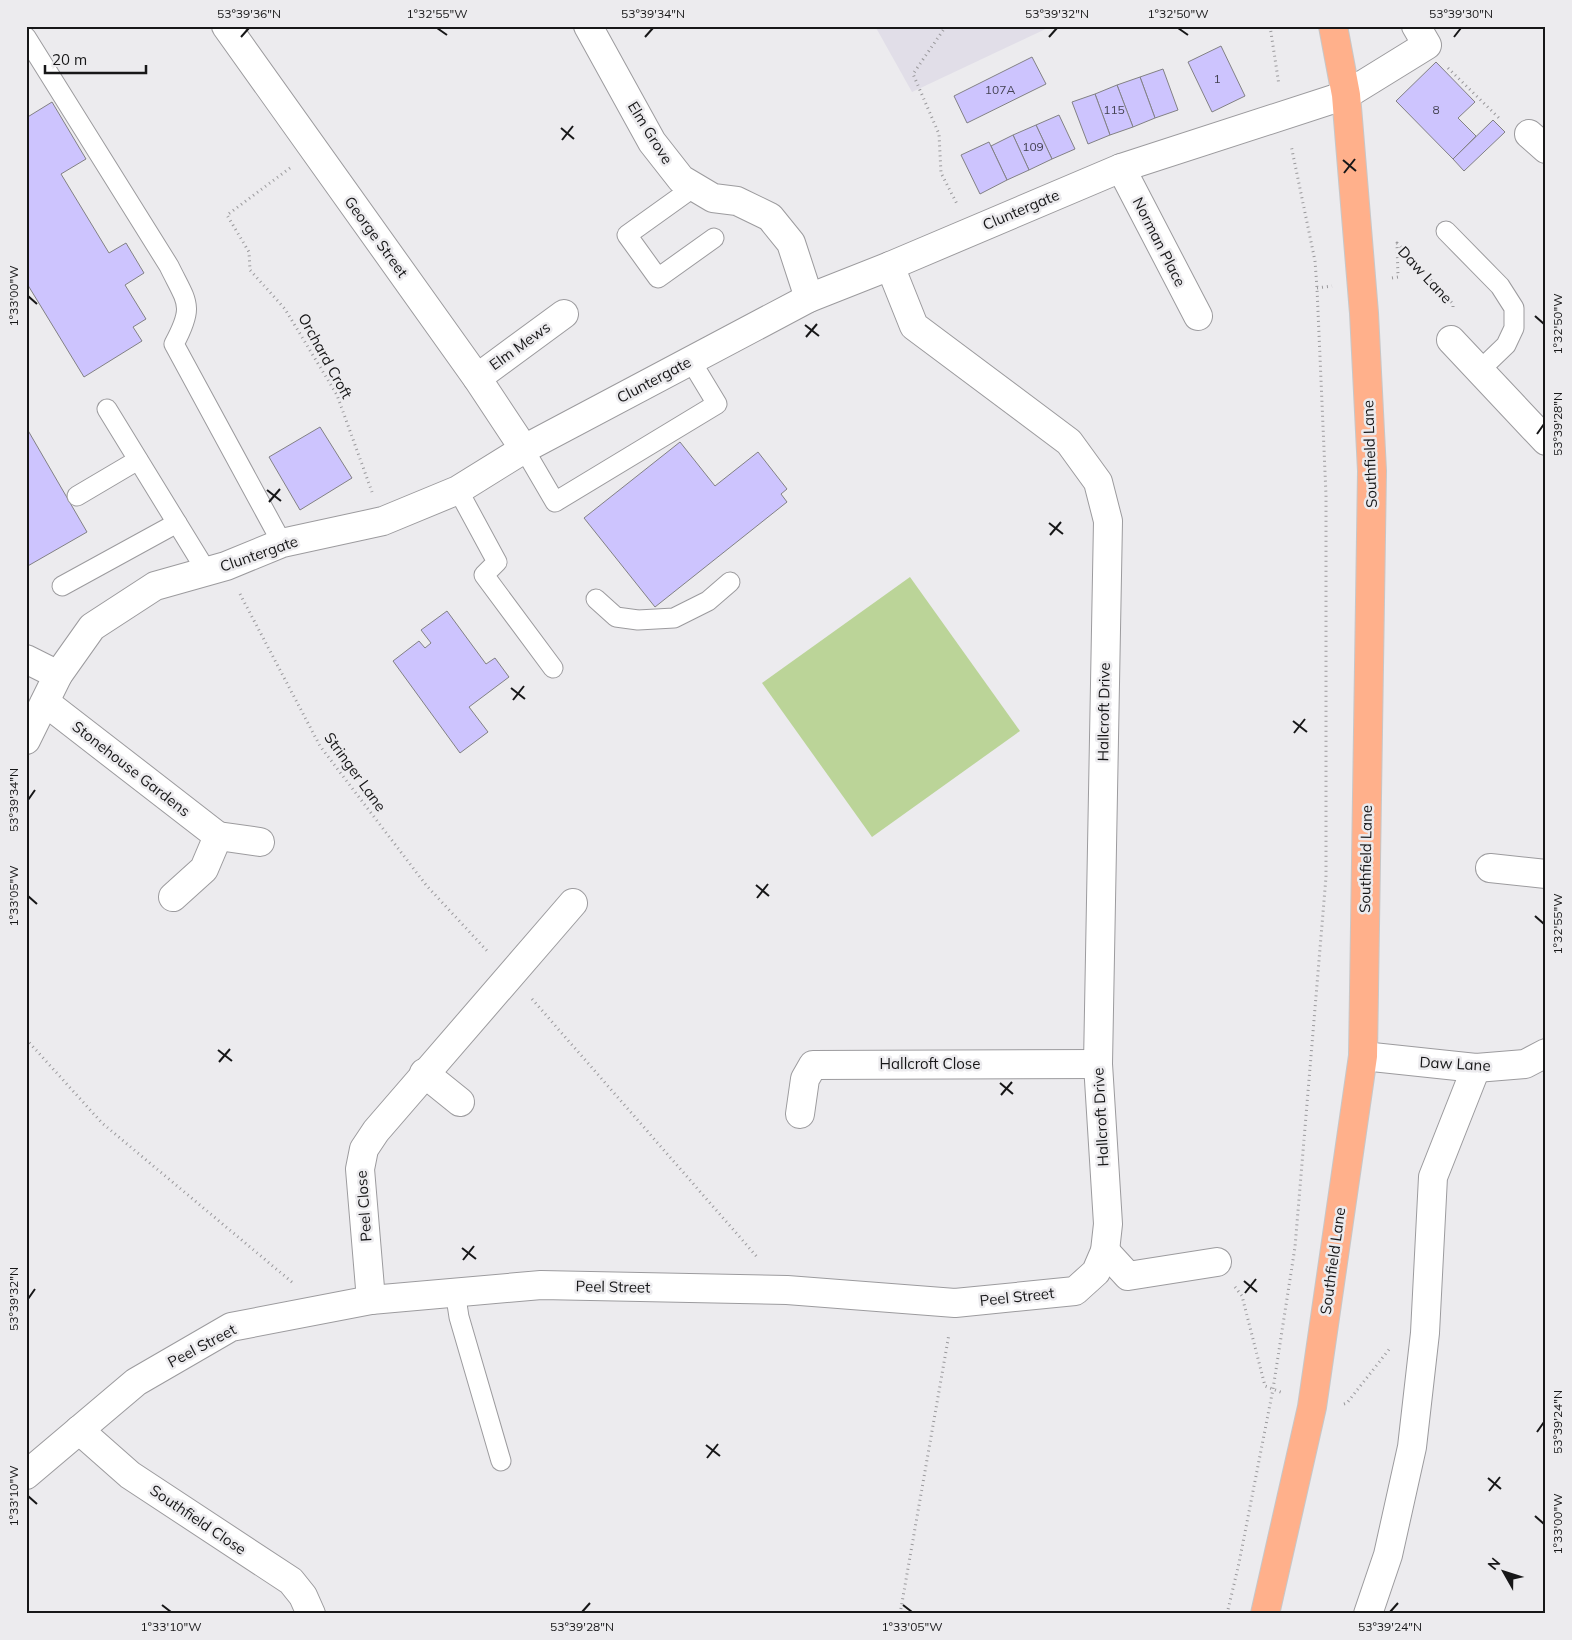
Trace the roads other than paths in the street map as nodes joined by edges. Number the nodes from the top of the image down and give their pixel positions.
1 (226, 26) edge
2 (588, 26) edge
3 (1333, 26) edge
4 (1420, 36) edge
5 (26, 37) edge
6 (1346, 96) junction
7 (1121, 168) junction
8 (694, 188) junction
9 (1446, 231) dead end
10 (714, 238) dead end
11 (890, 266) junction
12 (809, 298) junction
13 (564, 314) dead end
14 (1198, 316) dead end
15 (1452, 340) road end
16 (691, 360) junction
17 (1479, 371) junction
18 (477, 378) junction
19 (107, 409) dead end
20 (1546, 441) edge
21 (524, 450) junction
22 (138, 460) junction
23 (458, 490) junction
24 (77, 496) dead end
25 (177, 523) junction
26 (282, 543) junction
27 (207, 572) junction
28 (730, 582) dead end
29 (62, 586) dead end
30 (596, 599) dead end
31 (26, 659) edge
32 (553, 668) dead end
33 (58, 675) junction
34 (45, 702) junction
35 (26, 740) edge
36 (218, 836) junction
37 (260, 842) dead end
38 (1490, 868) dead end
39 (1546, 874) edge
40 (172, 897) dead end
41 (573, 903) dead end
42 (1546, 1053) edge
43 (1363, 1056) junction
44 (1098, 1064) junction
45 (1476, 1068) junction
46 (424, 1073) junction
47 (460, 1102) dead end
48 (800, 1114) dead end
49 (1105, 1251) junction
50 (1217, 1262) dead end
51 (455, 1291) junction
52 (371, 1300) junction
53 (80, 1430) junction
54 (501, 1461) dead end
55 (26, 1475) edge
56 (311, 1614) edge
57 (1265, 1614) edge
58 (1368, 1614) edge

1 - 18 street, George Street
2 - 8 street, Elm Grove
3 - 6 highway, Southfield Lane
4 - 6 street, Cluntergate
5 - 26 lane
6 - 7 street, Cluntergate
6 - 43 highway, Southfield Lane
7 - 11 street, Cluntergate
7 - 14 street, Norman Place
8 - 10 lane
8 - 12 street, Elm Grove
9 - 17 lane
11 - 12 street, Cluntergate
11 - 44 street, Hallcroft Drive
12 - 16 street, Cluntergate
13 - 18 street, Elm Mews
15 - 17 street
16 - 21 street, Cluntergate
16 - 21 lane
17 - 20 street
18 - 21 street, George Street
19 - 22 lane
21 - 23 street, Cluntergate
22 - 24 lane
22 - 25 lane
23 - 26 street, Cluntergate
23 - 32 lane
25 - 27 lane
25 - 29 lane
26 - 27 street, Cluntergate
27 - 33 street, Cluntergate
28 - 30 lane
31 - 33 street
33 - 34 street, Cluntergate
34 - 35 street, Cluntergate
34 - 36 street, Stonehouse Gardens
36 - 37 street, Stonehouse Gardens
36 - 40 street
38 - 39 street
41 - 46 street, Peel Close
42 - 45 street, Daw Lane
43 - 45 street, Daw Lane
43 - 57 highway, Southfield Lane
44 - 48 street, Hallcroft Close
44 - 49 street, Hallcroft Drive
45 - 58 street
46 - 47 street
46 - 52 street, Peel Close
49 - 50 street
49 - 51 street, Peel Street
51 - 52 street, Peel Street
51 - 54 lane
52 - 53 street, Peel Street
53 - 55 street, Peel Street
53 - 56 street, Southfield Close

